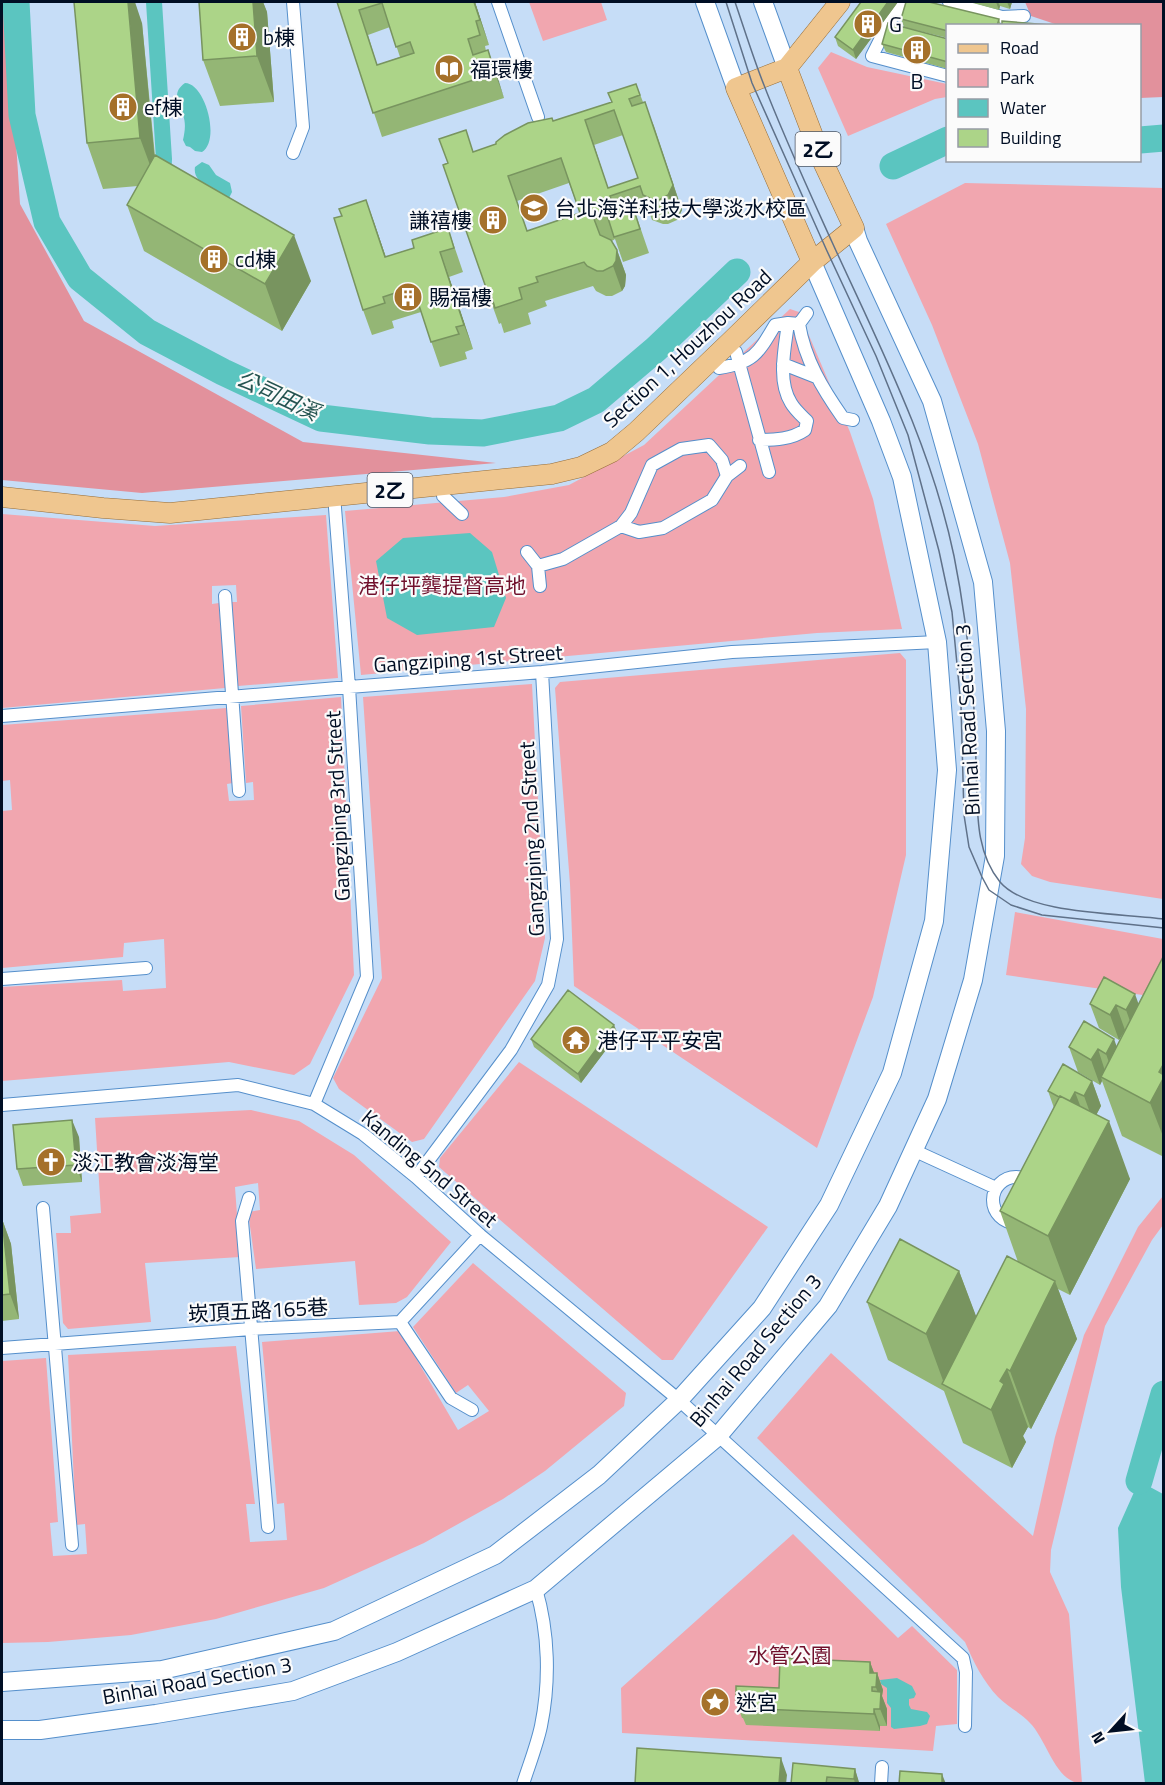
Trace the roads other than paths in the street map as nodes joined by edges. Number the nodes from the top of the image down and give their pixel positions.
1 (293, 2) edge
2 (498, 2) edge
3 (705, 2) edge
4 (763, 2) edge
5 (840, 2) edge
6 (903, 2) edge
7 (949, 2) edge
8 (1024, 16) dead end
9 (788, 68) junction
10 (946, 75) edge
11 (736, 88) junction
12 (538, 117) dead end
13 (293, 153) dead end
14 (854, 228) junction
15 (812, 262) junction
16 (807, 313) dead end
17 (794, 323) junction
18 (736, 352) dead end
19 (783, 364) junction
20 (739, 365) junction
21 (719, 368) dead end
22 (816, 377) junction
23 (853, 420) dead end
24 (759, 440) junction
25 (740, 466) dead end
26 (769, 472) dead end
27 (727, 476) junction
28 (334, 495) junction
29 (443, 496) dead end
30 (2, 497) edge
31 (462, 514) dead end
32 (621, 526) junction
33 (527, 552) dead end
34 (538, 566) junction
35 (540, 586) dead end
36 (225, 596) dead end
37 (937, 642) junction
38 (542, 672) junction
39 (349, 687) junction
40 (233, 698) junction
41 (2, 717) edge
42 (239, 791) dead end
43 (146, 968) dead end
44 (2, 979) edge
45 (314, 1104) junction
46 (2, 1105) edge
47 (913, 1150) junction
48 (416, 1177) junction
49 (996, 1188) dead end
50 (249, 1198) dead end
51 (43, 1208) dead end
52 (480, 1235) junction
53 (400, 1322) junction
54 (251, 1329) junction
55 (55, 1345) junction
56 (2, 1348) edge
57 (678, 1400) junction
58 (472, 1410) dead end
59 (718, 1436) junction
60 (267, 1527) dead end
61 (72, 1545) dead end
62 (536, 1589) junction
63 (2, 1682) edge
64 (965, 1726) dead end
65 (2, 1730) edge
66 (882, 1767) dead end
67 (523, 1784) edge
68 (881, 1784) edge

1 - 13 street
2 - 12 street
3 - 11 street, Binhai Road Section 3
4 - 9 street, Binhai Road Section 3
5 - 9 main road
6 - 10 street
7 - 8 street
9 - 11 main road
9 - 14 main road, Binhai Road Section 3 / 2乙
11 - 15 main road, Binhai Road Section 3 / 2乙
14 - 15 main road, Section 1, Houzhou Road / 2乙
14 - 47 street, Binhai Road Section 3
15 - 28 main road, Section 1, Houzhou Road / 2乙
15 - 37 street, Binhai Road Section 3
16 - 17 street
17 - 19 street
17 - 20 street
17 - 22 street
18 - 20 street
19 - 22 street
19 - 24 street
20 - 21 street
20 - 24 street
22 - 23 street
24 - 26 street
25 - 27 street
27 - 32 street
27 - 32 street
28 - 30 main road, Section 1, Houzhou Road / 2乙
28 - 39 street, Gangziping 3rd Street
29 - 31 street
32 - 34 street
33 - 34 street
34 - 35 street
36 - 40 street
37 - 38 street, Gangziping 1st Street
37 - 57 street, Binhai Road Section 3
38 - 39 street, Gangziping 1st Street
38 - 48 street, Gangziping 2nd Street
39 - 40 street, Gangziping 1st Street
39 - 45 street, Gangziping 3rd Street
40 - 41 street, Gangziping 1st Street
40 - 42 street
43 - 44 street
45 - 46 street, Kanding 5nd Street
45 - 48 street, Kanding 5nd Street
47 - 49 street
47 - 59 street, Binhai Road Section 3
48 - 52 street, Kanding 5nd Street
50 - 54 street
51 - 55 street
52 - 53 street
52 - 57 street, Kanding 5nd Street
53 - 54 street, 崁頂五路165巷
53 - 58 street
54 - 55 street, 崁頂五路165巷
54 - 60 street
55 - 56 street, 崁頂五路165巷
55 - 61 street
57 - 59 street, Kanding 5nd Street
57 - 63 street, Binhai Road Section 3
59 - 62 street, Binhai Road Section 3
59 - 64 street, Kanding 5nd Street
62 - 65 street, Binhai Road Section 3
62 - 67 street
66 - 68 street

